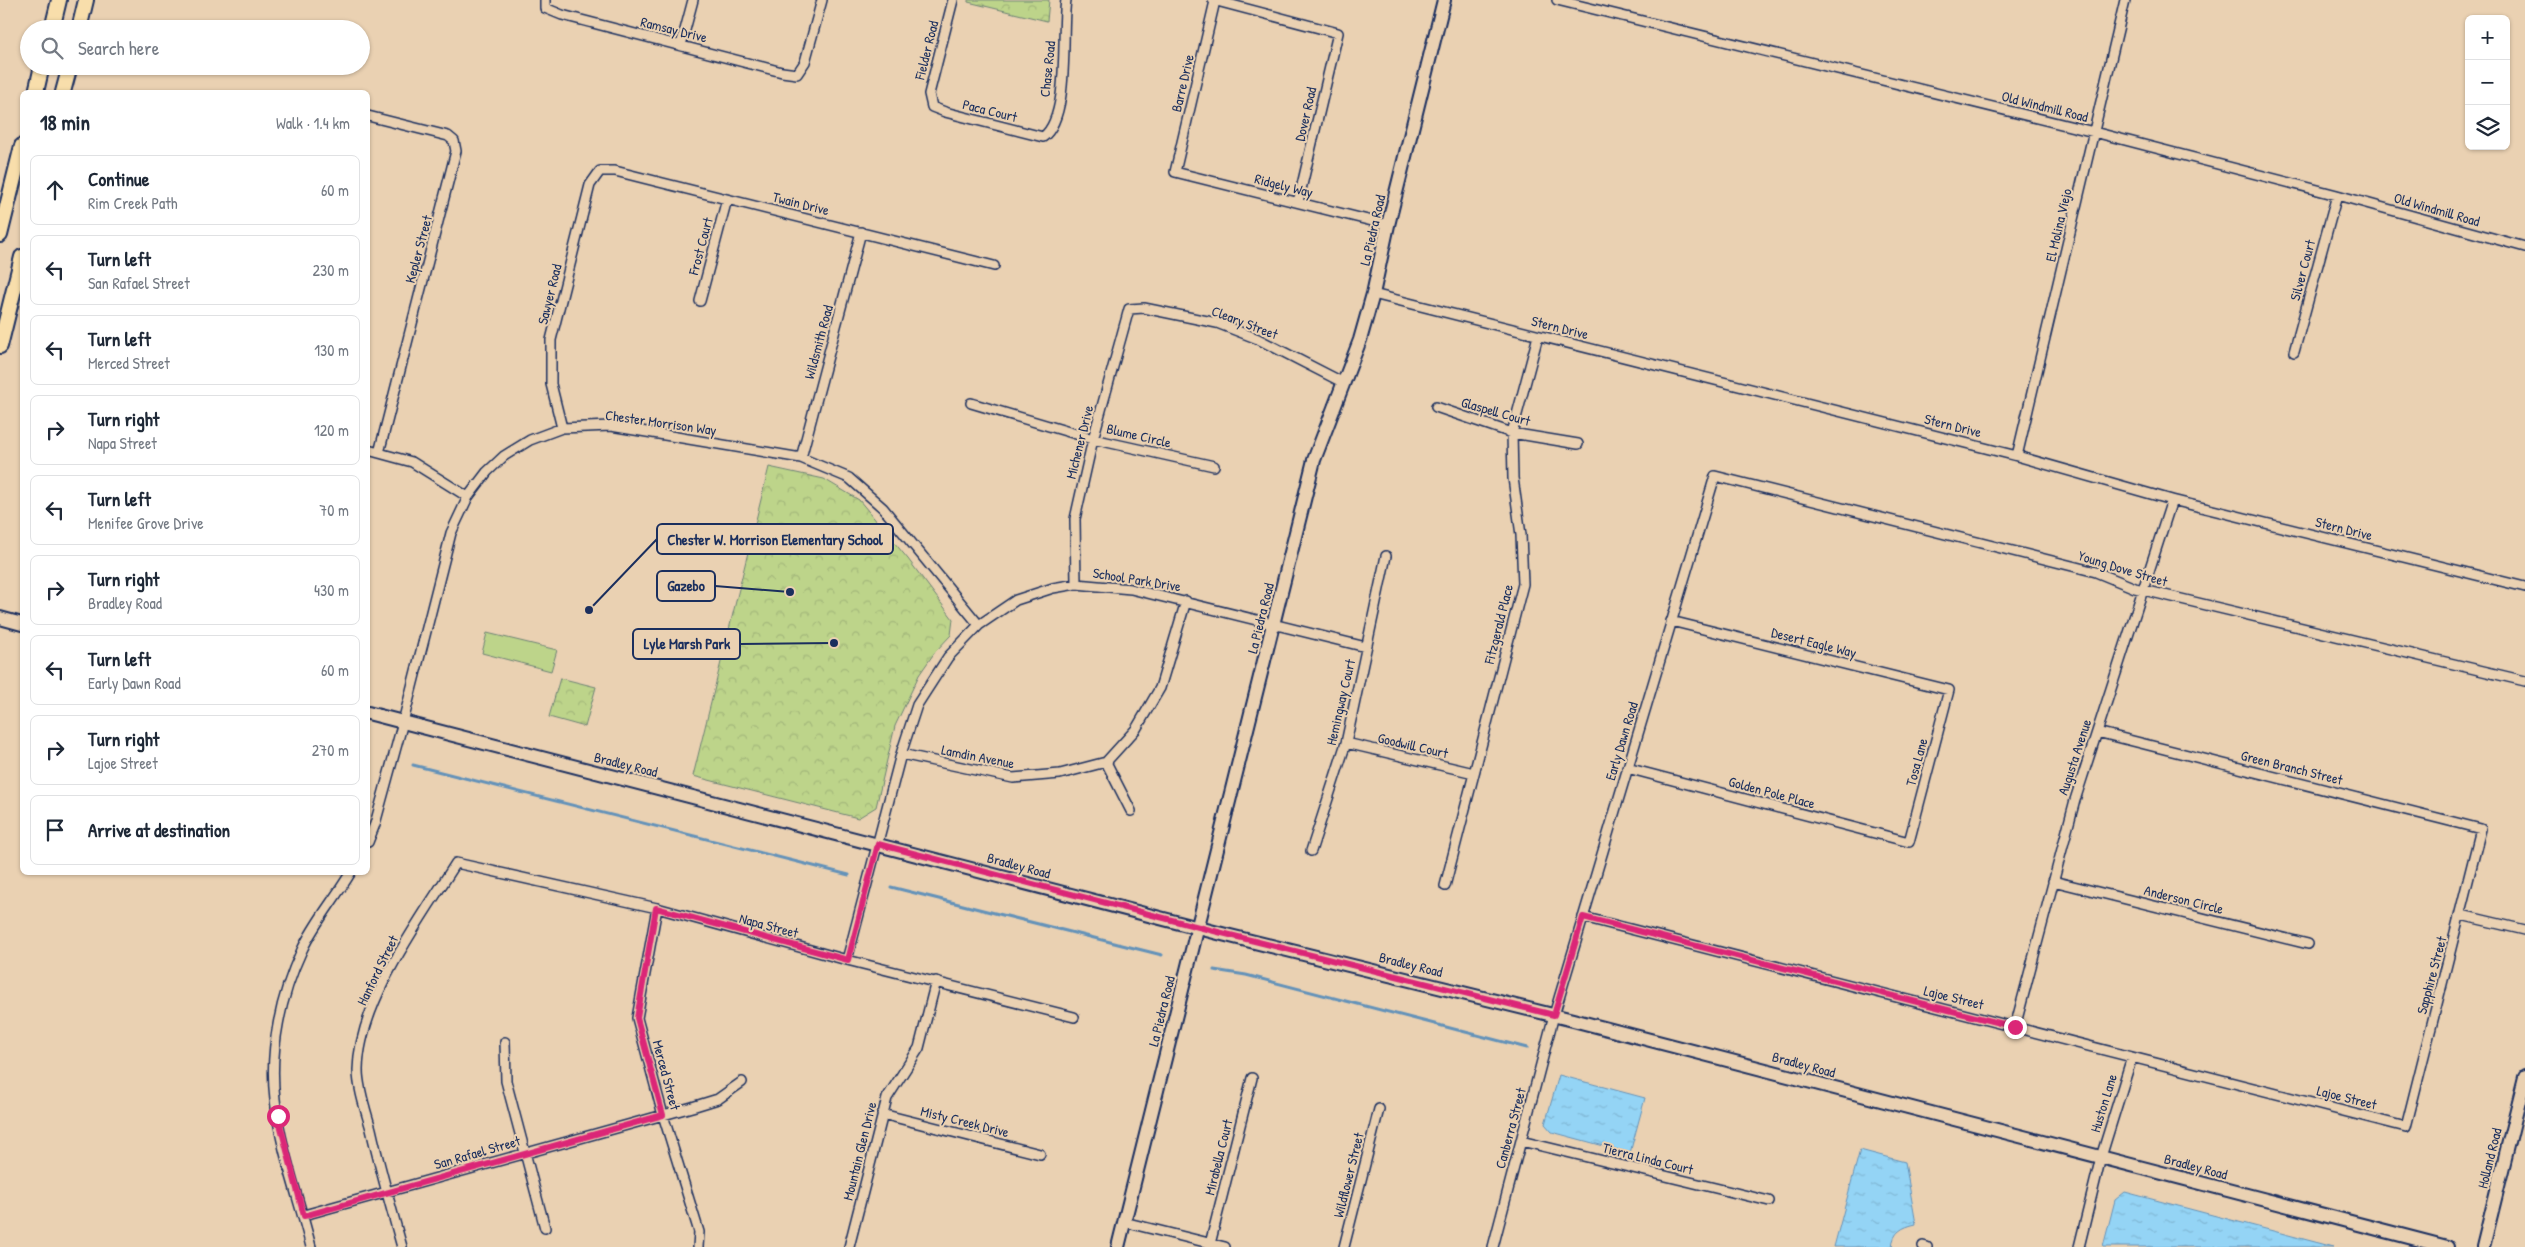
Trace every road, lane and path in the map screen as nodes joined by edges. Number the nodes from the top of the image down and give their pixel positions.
1 (59, 0) edge
2 (86, 0) edge
3 (693, 0) edge
4 (822, 0) edge
5 (953, 0) edge
6 (1066, 0) edge
7 (1214, 0) edge
8 (1444, 0) edge
9 (1557, 0) edge
10 (2124, 0) edge
11 (545, 4) edge
12 (54, 20) edge
13 (81, 20) edge
14 (681, 44) junction
15 (40, 75) edge
16 (68, 75) edge
17 (36, 90) edge
18 (64, 90) edge
19 (932, 107) joint
20 (370, 116) edge
21 (2094, 132) junction
22 (1043, 137) joint
23 (20, 154) edge
24 (600, 171) joint
25 (1174, 172) joint
26 (2337, 195) junction
27 (726, 199) junction
28 (1298, 202) junction
29 (1388, 225) junction
30 (861, 232) junction
31 (0, 236) edge
32 (2525, 247) edge
33 (20, 265) edge
34 (994, 266) dead end
35 (1373, 294) junction
36 (700, 301) dead end
37 (1130, 309) joint
38 (1538, 336) junction
39 (0, 346) edge
40 (2294, 352) dead end
41 (1344, 383) junction
42 (971, 403) dead end
43 (1436, 407) dead end
44 (562, 428) junction
45 (1512, 432) junction
46 (1093, 439) junction
47 (1578, 444) dead end
48 (370, 450) edge
49 (379, 452) junction
50 (2017, 456) junction
51 (801, 458) junction
52 (1214, 466) dead end
53 (1715, 476) joint
54 (468, 496) junction
55 (2172, 500) junction
56 (1386, 556) dead end
57 (1076, 584) junction
58 (2525, 587) edge
59 (2142, 589) junction
60 (1186, 601) junction
61 (0, 618) edge
62 (1671, 621) junction
63 (20, 623) edge
64 (979, 625) junction
65 (1273, 625) junction
66 (1366, 647) junction
67 (2525, 681) edge
68 (1950, 690) joint
69 (370, 714) edge
70 (403, 722) junction
71 (2096, 732) junction
72 (1346, 743) junction
73 (901, 754) junction
74 (1106, 762) junction
75 (1628, 768) junction
76 (1474, 773) junction
77 (1131, 811) dead end
78 (2481, 829) joint
79 (370, 835) edge
80 (1909, 842) joint
81 (878, 844) junction
82 (1311, 851) dead end
83 (456, 863) joint
84 (349, 875) edge
85 (2053, 881) junction
86 (1445, 886) dead end
87 (656, 908) junction
88 (2461, 915) junction
89 (1583, 917) junction
90 (1198, 927) junction
91 (2525, 930) edge
92 (2308, 944) dead end
93 (848, 960) junction
94 (936, 981) junction
95 (1554, 1015) junction
96 (1074, 1018) dead end
97 (2015, 1027) junction
98 (504, 1042) dead end
99 (2132, 1057) junction
100 (2525, 1077) edge
101 (1252, 1078) dead end
102 (742, 1082) dead end
103 (1379, 1109) dead end
104 (882, 1114) junction
105 (663, 1115) junction
106 (2406, 1127) joint
107 (1521, 1141) junction
108 (527, 1152) junction
109 (1040, 1154) dead end
110 (2101, 1157) junction
111 (386, 1192) junction
112 (1769, 1202) dead end
113 (304, 1216) junction
114 (1124, 1222) junction
115 (545, 1228) dead end
116 (1210, 1244) junction
117 (311, 1247) edge
118 (402, 1247) edge
119 (698, 1247) edge
120 (849, 1247) edge
121 (1118, 1247) edge
122 (1224, 1247) edge
123 (1344, 1247) edge
124 (1493, 1247) edge
125 (2079, 1247) edge
126 (2447, 1247) edge
127 (2483, 1247) edge

1 - 12 main road
2 - 13 main road
3 - 14 street
4 - 14 street, Ramsay Drive
5 - 19 street, Fielder Road
6 - 22 street, Chase Road
7 - 25 street, Barre Drive
7 - 28 street, Dover Road
8 - 29 street, La Piedra Road
9 - 21 street, Old Windmill Road
10 - 21 street, El Molina Viejo
11 - 14 street, Ramsay Drive
15 - 17 main road
16 - 18 main road
19 - 22 street, Paca Court
20 - 49 street, Kepler Street
21 - 26 street, Old Windmill Road
21 - 50 street, El Molina Viejo
23 - 31 main road
24 - 27 street, Twain Drive
24 - 44 street, Sawyer Road
25 - 28 street, Ridgely Way
26 - 32 street, Old Windmill Road
26 - 40 street, Silver Court
27 - 30 street, Twain Drive
27 - 36 street, Frost Court
28 - 29 street, Ridgely Way
29 - 35 street, La Piedra Road
30 - 34 street, Twain Drive
30 - 51 street, Wildsmith Road
33 - 39 main road
35 - 38 street, Stern Drive
35 - 41 street, La Piedra Road
37 - 41 street, Cleary Street
37 - 46 street, Michener Drive
38 - 45 street, Fitzgerald Place
38 - 50 street, Stern Drive
41 - 65 street, La Piedra Road
42 - 46 street, Blume Circle
43 - 45 street, Glaspell Court
44 - 51 street, Chester Morrison Way
44 - 54 street, Chester Morrison Way
45 - 47 street, Glaspell Court
45 - 76 street, Fitzgerald Place
46 - 52 street, Blume Circle
46 - 57 street, Michener Drive
48 - 49 street
49 - 54 street
50 - 55 street, Stern Drive
51 - 64 street, Chester Morrison Way
53 - 59 street, Young Dove Street
53 - 62 street, Early Dawn Road
54 - 70 street, Chester Morrison Way
55 - 58 street, Stern Drive
55 - 59 street, Augusta Avenue
56 - 66 street, Hemingway Court
57 - 60 street, School Park Drive
57 - 64 street, School Park Drive
59 - 67 street, Young Dove Street
59 - 71 street, Augusta Avenue
60 - 65 street, School Park Drive
60 - 74 street
61 - 63 street
62 - 68 street, Desert Eagle Way
62 - 75 street, Early Dawn Road
64 - 73 street, School Park Drive
65 - 66 street, School Park Drive
65 - 90 street, La Piedra Road
66 - 72 street, Hemingway Court
68 - 80 street, Tosa Lane
69 - 70 street, Bradley Road
70 - 79 street, Chester Morrison Way
70 - 81 street, Bradley Road
71 - 78 street, Green Branch Street
71 - 85 street, Augusta Avenue
72 - 76 street, Goodwill Court
72 - 82 street, Hemingway Court
73 - 74 street, Lamdin Avenue
73 - 81 street, School Park Drive
74 - 77 street
75 - 80 street, Golden Pole Place
75 - 89 street, Early Dawn Road
76 - 86 street, Fitzgerald Place
78 - 88 street, Sapphire Street
81 - 90 street, Bradley Road
81 - 93 street, School Park Drive
83 - 87 street, Napa Street
83 - 111 street, Hanford Street
84 - 113 street
85 - 92 street, Anderson Circle
85 - 97 street, Augusta Avenue
87 - 93 street, Napa Street
87 - 105 street, Merced Street
88 - 91 street
88 - 106 street, Sapphire Street
89 - 95 street, Early Dawn Road
89 - 97 street, Lajoe Street
90 - 95 street, Bradley Road
90 - 114 street, La Piedra Road
93 - 94 street, Napa Street
94 - 96 street, Napa Street
94 - 104 street, Mountain Glen Drive
95 - 107 street, Canberra Street
95 - 110 street, Bradley Road
97 - 99 street, Lajoe Street
98 - 108 street
99 - 106 street, Lajoe Street
99 - 110 street, Huston Lane
100 - 127 street, Holland Road
101 - 116 street, Mirabella Court
102 - 105 street, San Rafael Street
103 - 123 street, Wildflower Street
104 - 109 street, Misty Creek Drive
104 - 120 street, Mountain Glen Drive
105 - 108 street, San Rafael Street
105 - 119 street, Merced Street
107 - 112 street, Tierra Linda Court
107 - 124 street, Canberra Street
108 - 111 street, San Rafael Street
108 - 115 street
110 - 125 street, Huston Lane
110 - 126 street, Bradley Road
111 - 113 street, San Rafael Street
111 - 118 street, Hanford Street
113 - 117 street
114 - 116 street
114 - 121 street, La Piedra Road
116 - 122 street

